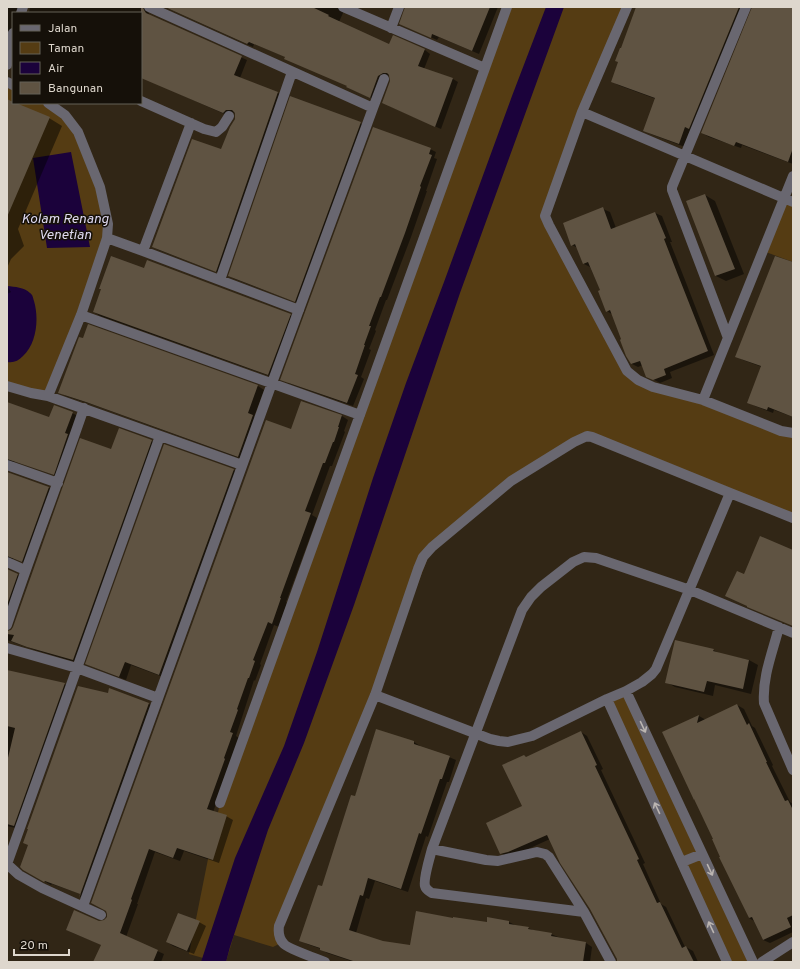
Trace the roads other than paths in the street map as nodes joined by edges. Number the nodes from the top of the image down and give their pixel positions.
1 (149, 7) edge
2 (343, 7) edge
3 (399, 7) edge
4 (507, 7) edge
5 (627, 7) edge
6 (746, 7) edge
7 (391, 28) junction
8 (11, 45) edge
9 (7, 65) edge
10 (485, 68) junction
11 (292, 72) junction
12 (384, 79) dead end
13 (142, 101) edge
14 (49, 104) edge
15 (373, 108) junction
16 (582, 112) junction
17 (229, 116) dead end
18 (191, 123) junction
19 (686, 156) junction
20 (793, 176) edge
21 (789, 200) edge
22 (107, 238) junction
23 (143, 250) junction
24 (220, 280) junction
25 (299, 310) junction
26 (81, 315) junction
27 (728, 338) junction
28 (272, 383) junction
29 (7, 386) edge
30 (48, 396) junction
31 (703, 400) junction
32 (84, 408) junction
33 (360, 415) junction
34 (793, 433) edge
35 (160, 436) junction
36 (7, 465) edge
37 (242, 465) junction
38 (58, 483) junction
39 (730, 493) junction
40 (793, 518) edge
41 (7, 562) edge
42 (25, 570) junction
43 (690, 590) junction
44 (7, 625) edge
45 (780, 627) junction
46 (793, 633) edge
47 (7, 648) edge
48 (77, 668) junction
49 (626, 692) junction
50 (375, 695) junction
51 (158, 698) junction
52 (607, 699) junction
53 (475, 733) junction
54 (793, 770) edge
55 (220, 803) dead end
56 (432, 849) junction
57 (702, 854) junction
58 (682, 862) junction
59 (7, 864) edge
60 (83, 906) junction
61 (584, 912) junction
62 (101, 915) dead end
63 (793, 942) edge
64 (326, 962) edge
65 (611, 962) edge
66 (727, 962) edge
67 (753, 962) edge
68 (762, 962) edge

1 - 11 street
2 - 7 street
3 - 7 street
4 - 10 street
5 - 16 street
6 - 19 street
7 - 10 street
8 - 9 street
10 - 33 street
11 - 15 street
11 - 24 street
12 - 15 street
13 - 18 street
14 - 22 street
15 - 25 street
16 - 19 street
16 - 31 street
17 - 18 street
18 - 23 street
19 - 21 street
19 - 27 street
20 - 21 street
21 - 27 street
22 - 23 street
22 - 26 street
23 - 24 street
24 - 25 street
25 - 28 street
26 - 28 street
26 - 30 street
27 - 31 street
28 - 33 street
28 - 37 street
29 - 30 street
30 - 32 street
31 - 34 street
32 - 35 street
32 - 38 street
33 - 55 street
35 - 37 street
35 - 48 street
36 - 38 street
37 - 51 street
38 - 42 street
39 - 40 street
39 - 43 street
39 - 50 street
41 - 42 street
42 - 44 street
43 - 45 street
43 - 49 street
43 - 53 street
45 - 46 street
45 - 54 street
47 - 48 street
48 - 51 street
48 - 59 street
49 - 52 street
49 -> 57 street
50 - 53 street
50 - 64 street
51 - 60 street
52 - 53 street
58 -> 52 street
53 - 56 street
56 - 61 street
56 - 61 street
57 - 58 street
57 -> 67 street
66 -> 58 street
59 - 60 street
60 - 62 street
61 - 65 street
63 - 68 street

